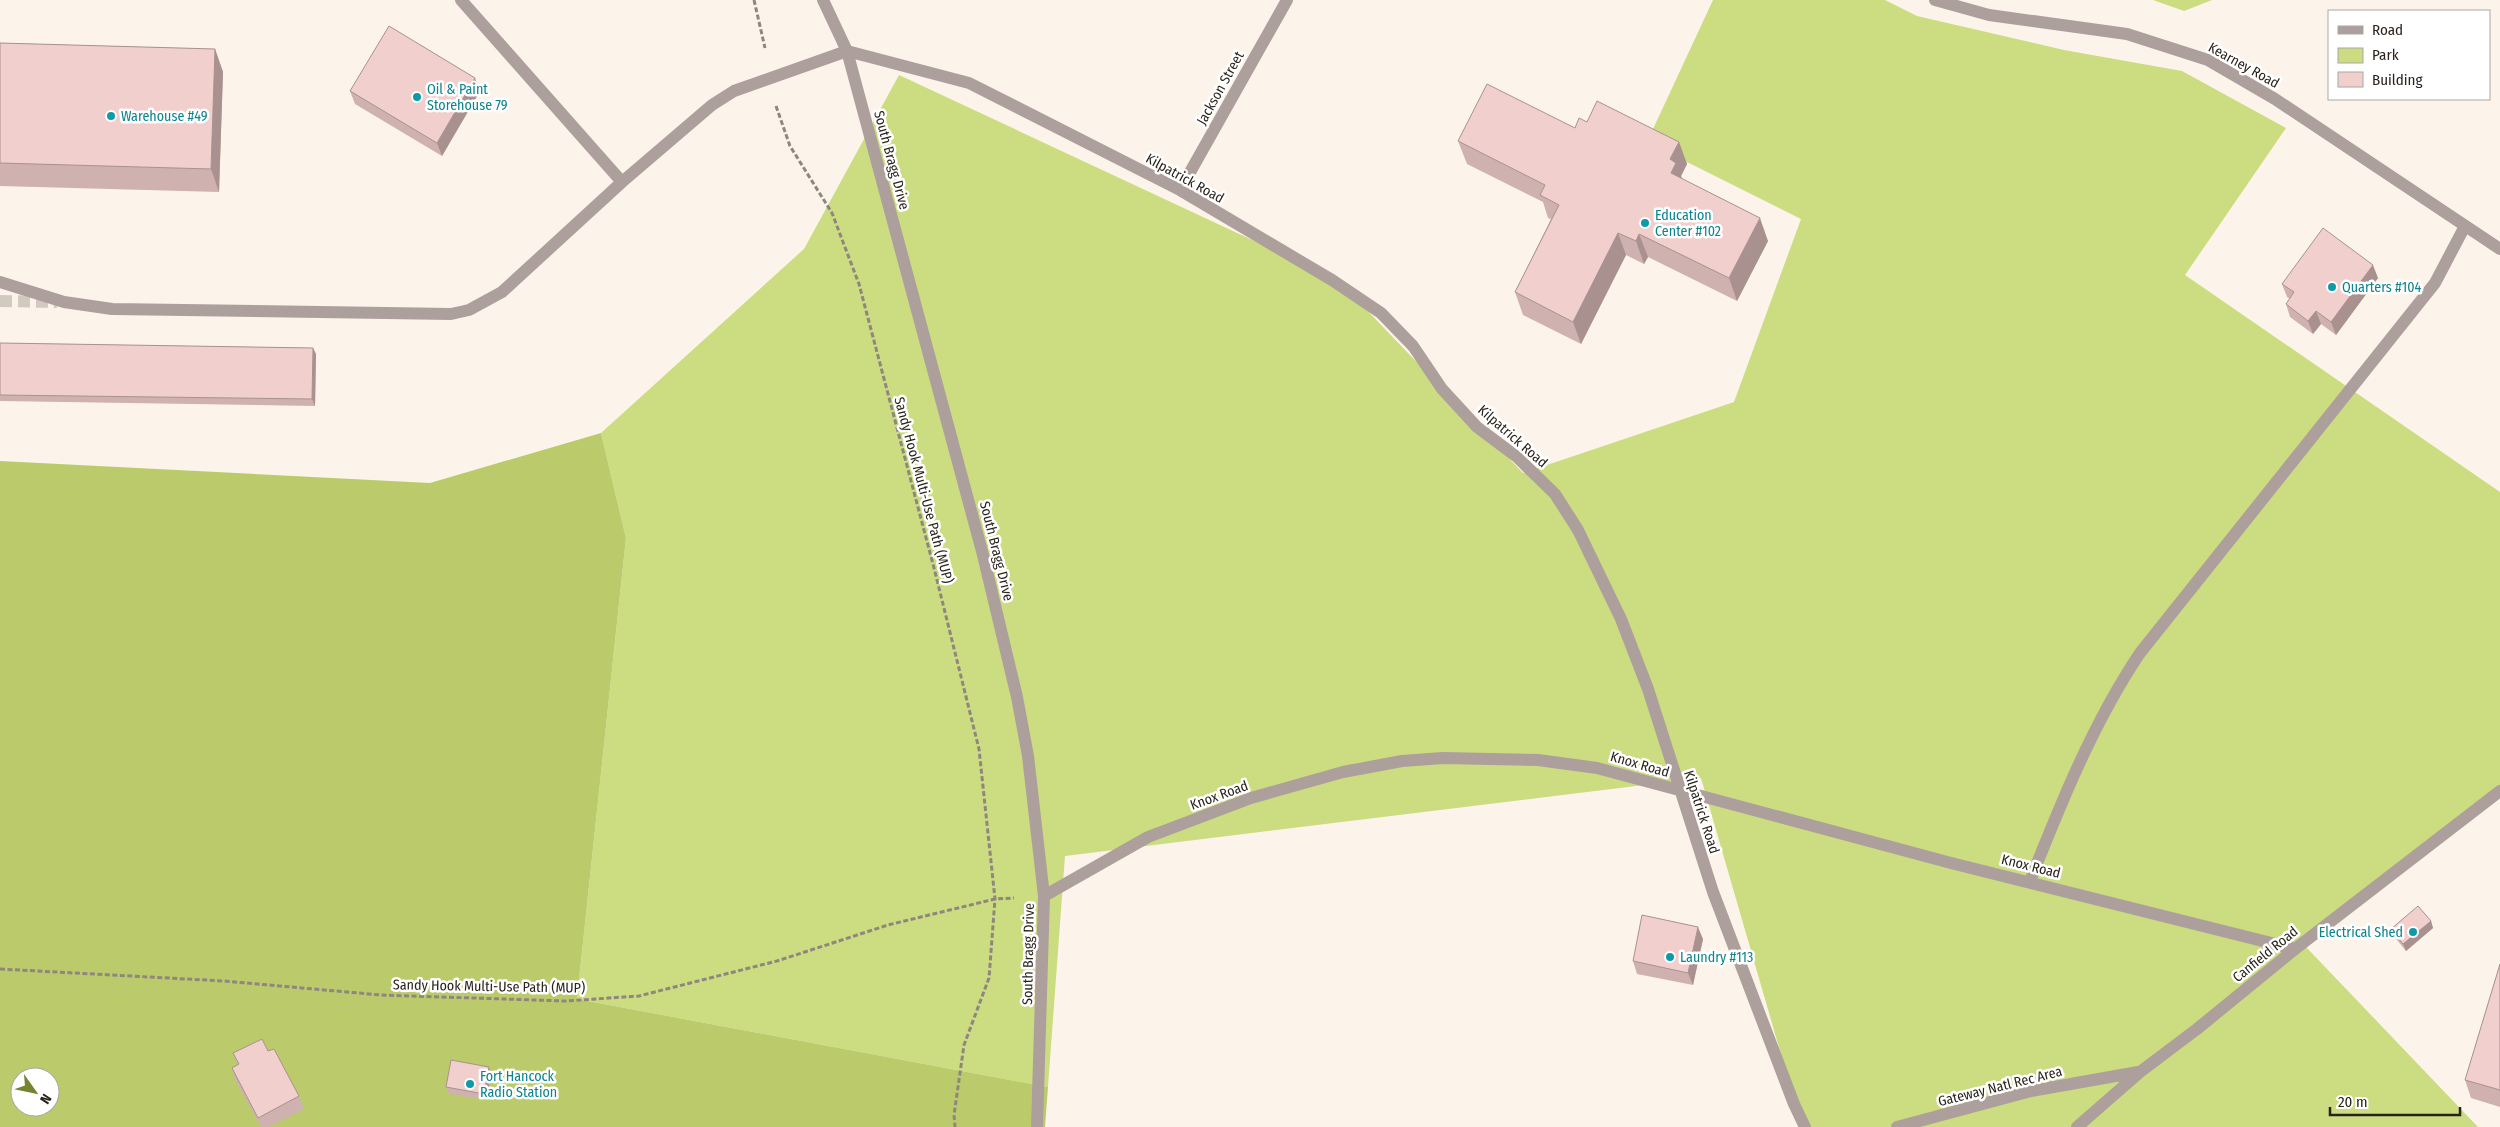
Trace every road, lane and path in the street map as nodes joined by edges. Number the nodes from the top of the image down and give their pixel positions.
1 (461, 0) edge
2 (754, 0) edge
3 (823, 0) edge
4 (1287, 0) edge
5 (1935, 0) edge
6 (765, 49) dead end
7 (846, 51) junction
8 (776, 105) dead end
9 (622, 182) junction
10 (1180, 190) junction
11 (2465, 226) junction
12 (2500, 250) edge
13 (0, 282) edge
14 (1679, 791) junction
15 (2500, 791) edge
16 (2030, 881) junction
17 (1044, 896) junction
18 (995, 899) junction
19 (2295, 948) junction
20 (0, 969) edge
21 (2140, 1072) junction
22 (955, 1127) edge
23 (1037, 1127) edge
24 (1805, 1127) edge
25 (1897, 1127) edge
26 (2077, 1127) edge

1 - 9 street
2 - 6 path
3 - 7 street, South Bragg Drive
4 - 10 street, Jackson Street
5 - 11 street, Kearney Road
7 - 9 street
7 - 10 street, Kilpatrick Road
7 - 17 street, South Bragg Drive
8 - 18 path, Sandy Hook Multi-Use Path (MUP)
9 - 13 street
10 - 14 street, Kilpatrick Road
11 - 12 street, Kearney Road
11 - 16 street
14 - 16 street, Knox Road
14 - 17 street, Knox Road
14 - 24 street, Kilpatrick Road
15 - 19 street, Canfield Road
16 - 19 street, Knox Road
17 - 23 street, South Bragg Drive
18 - 20 path, Sandy Hook Multi-Use Path (MUP)
18 - 22 path, Sandy Hook Multi-Use Path (MUP)
19 - 21 street, Canfield Road
21 - 25 street, Gateway Natl Rec Area
21 - 26 street, Canfield Road

